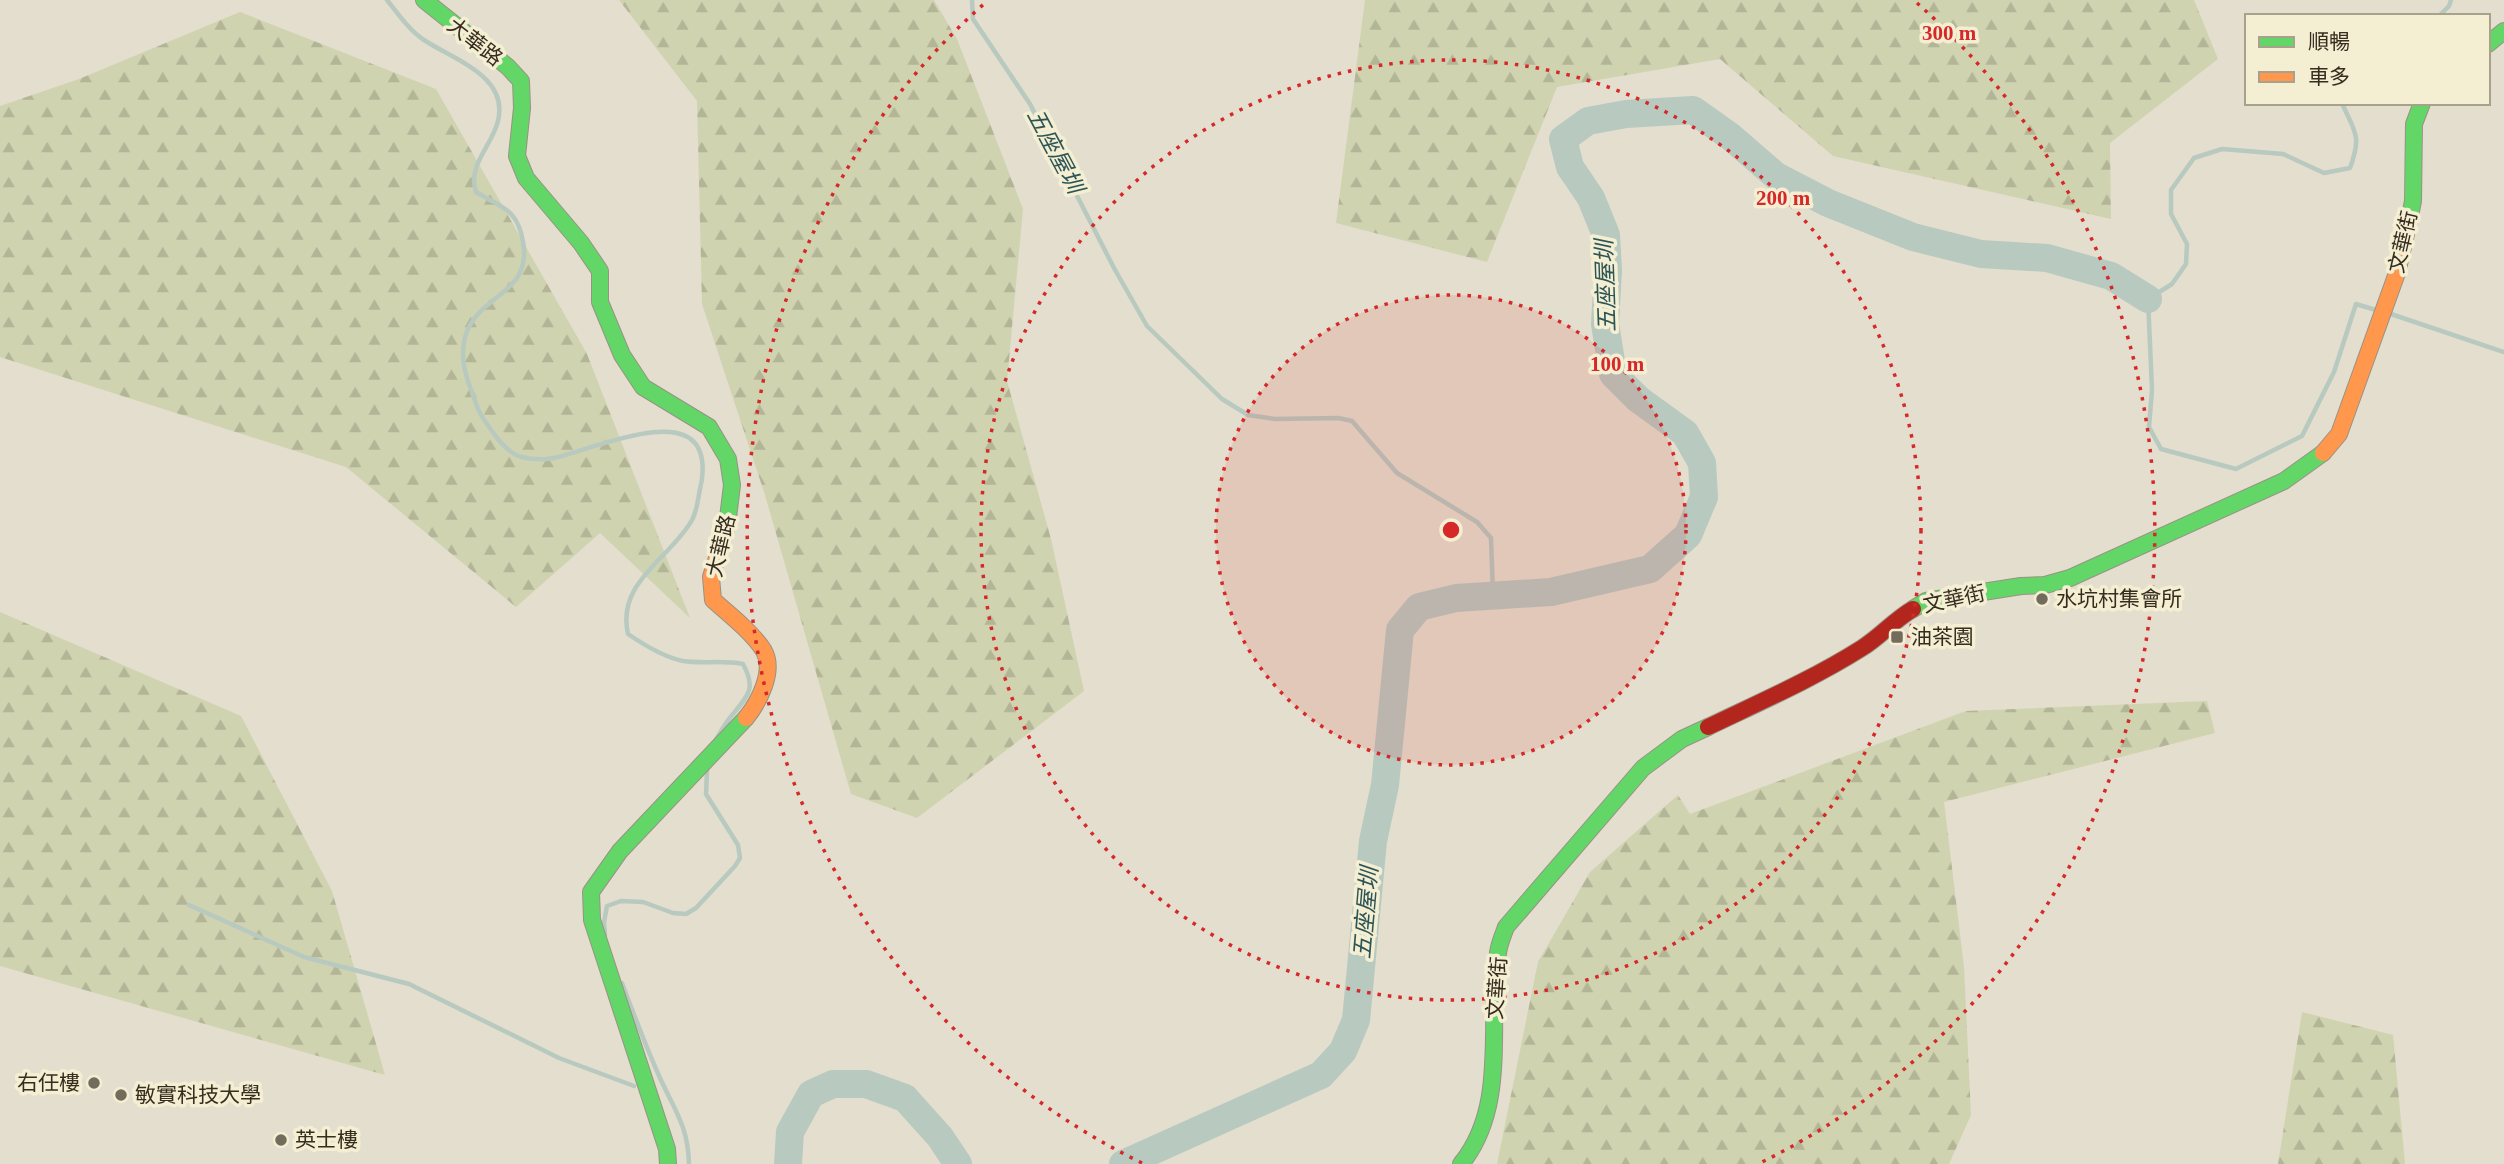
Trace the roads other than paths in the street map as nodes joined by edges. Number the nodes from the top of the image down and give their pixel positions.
1 (424, 0) edge
2 (2504, 31) edge
3 (2490, 42) edge
4 (2421, 105) edge
5 (668, 1164) edge
6 (1461, 1164) edge

1 - 5 street, 大華路
2 - 3 street
4 - 6 street, 文華街

